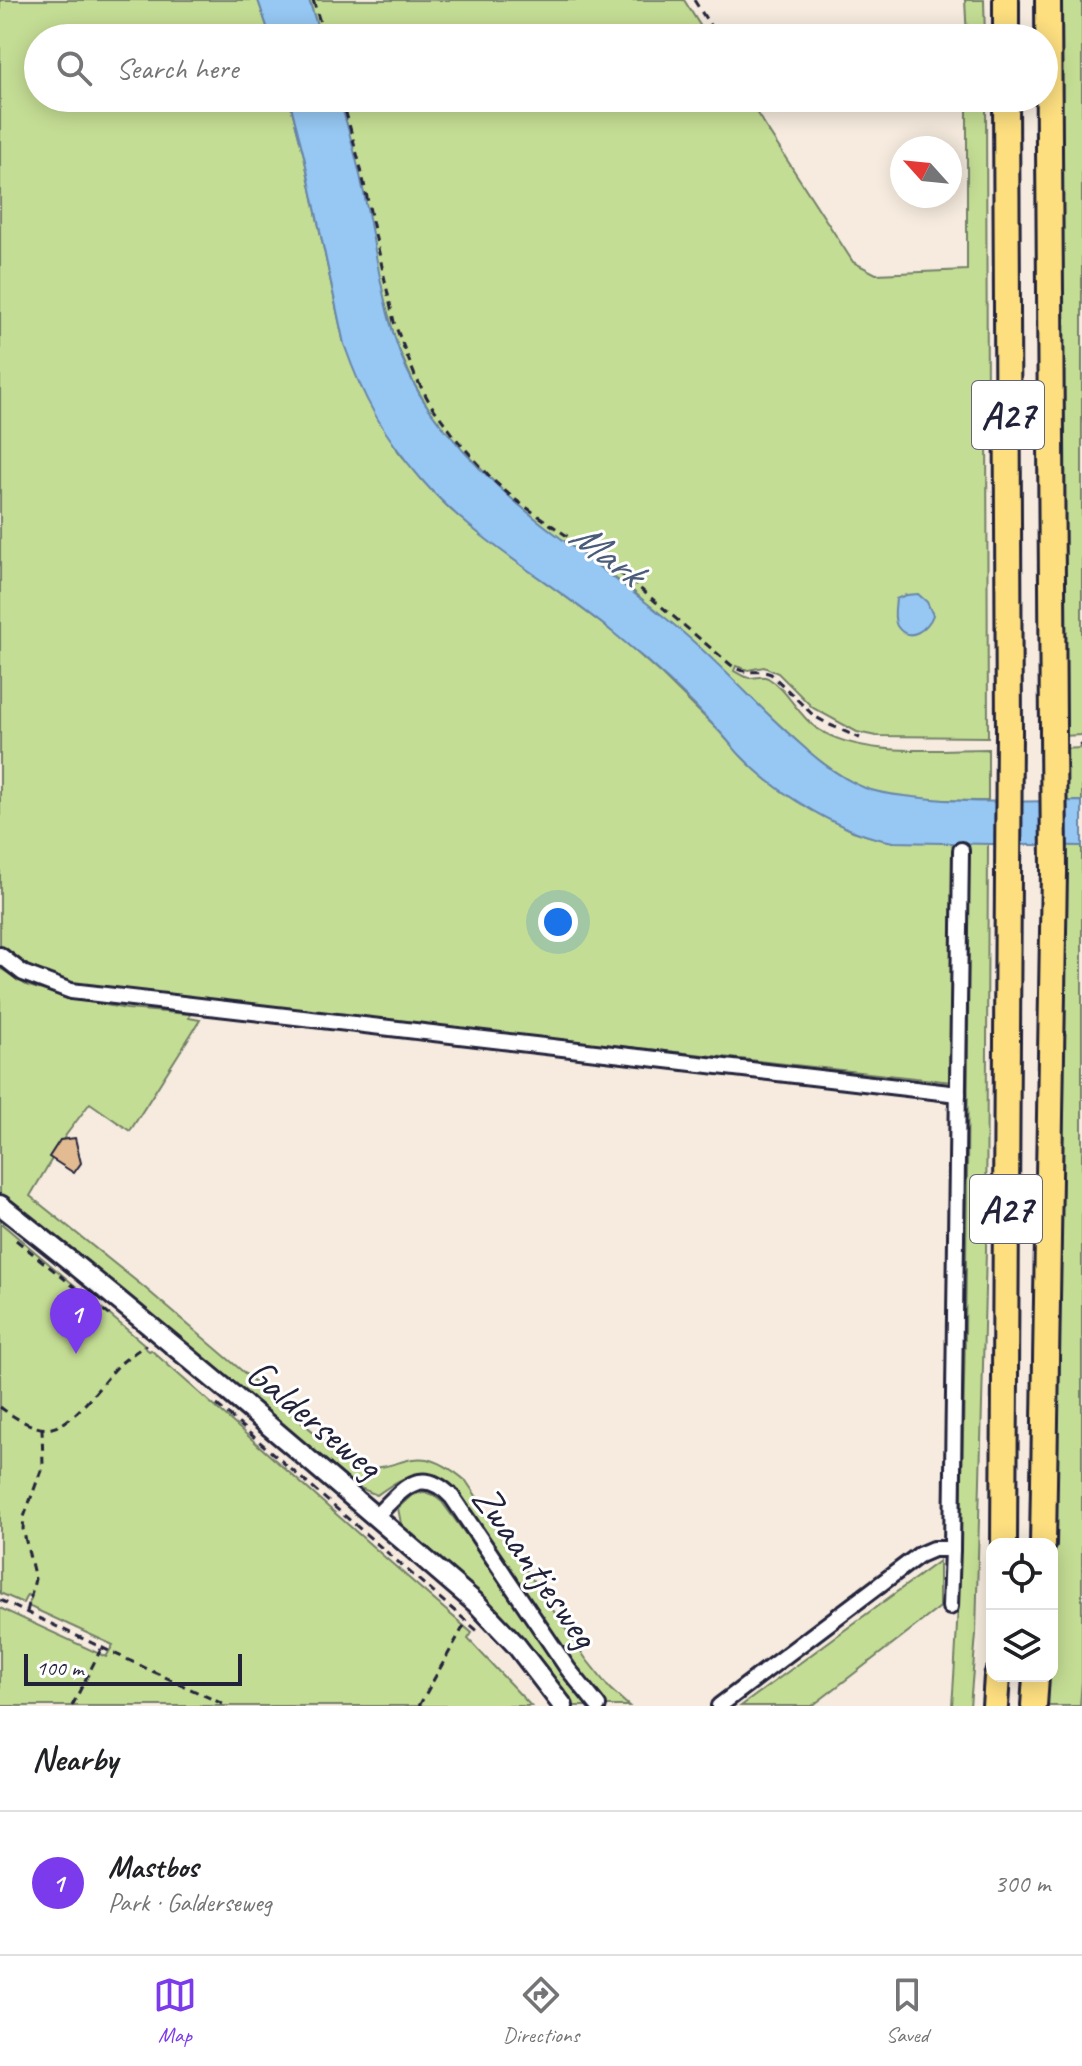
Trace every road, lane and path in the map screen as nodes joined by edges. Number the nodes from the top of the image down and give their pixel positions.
1 (313, 0) edge
2 (694, 0) edge
3 (1006, 0) edge
4 (1048, 0) edge
5 (321, 24) edge
6 (709, 24) edge
7 (1006, 24) edge
8 (1048, 24) edge
9 (346, 112) edge
10 (1006, 112) edge
11 (1049, 112) edge
12 (860, 738) dead end
13 (961, 850) dead end
14 (0, 955) edge
15 (958, 1094) junction
16 (0, 1205) edge
17 (11, 1236) dead end
18 (113, 1318) dead end
19 (146, 1345) dead end
20 (218, 1406) dead end
21 (0, 1407) edge
22 (42, 1428) junction
23 (376, 1516) junction
24 (1004, 1538) edge
25 (1043, 1538) edge
26 (952, 1549) junction
27 (0, 1600) edge
28 (950, 1607) dead end
29 (27, 1612) junction
30 (466, 1622) junction
31 (487, 1640) dead end
32 (102, 1648) junction
33 (997, 1682) edge
34 (1036, 1682) edge
35 (72, 1706) edge
36 (227, 1706) edge
37 (419, 1706) edge
38 (563, 1706) edge
39 (598, 1706) edge
40 (719, 1706) edge
41 (995, 1706) edge
42 (1034, 1706) edge

1 - 5 path
2 - 6 path
3 - 7 highway
4 - 8 highway, A27, bridge
9 - 12 path
10 - 24 highway, A27, bridge
11 - 25 highway, A27, bridge
13 - 15 street
14 - 15 street
15 - 26 street
16 - 23 street, Galderseweg
17 - 18 path
19 - 22 path
20 - 30 path, Galderseweg
21 - 22 path
22 - 29 path
23 - 38 street, Galderseweg
23 - 39 street, Zwaantjesweg
26 - 28 street
26 - 40 street
27 - 29 path
29 - 32 path
30 - 31 path, Galderseweg
30 - 37 path
32 - 35 path
32 - 36 path
33 - 41 highway
34 - 42 highway

